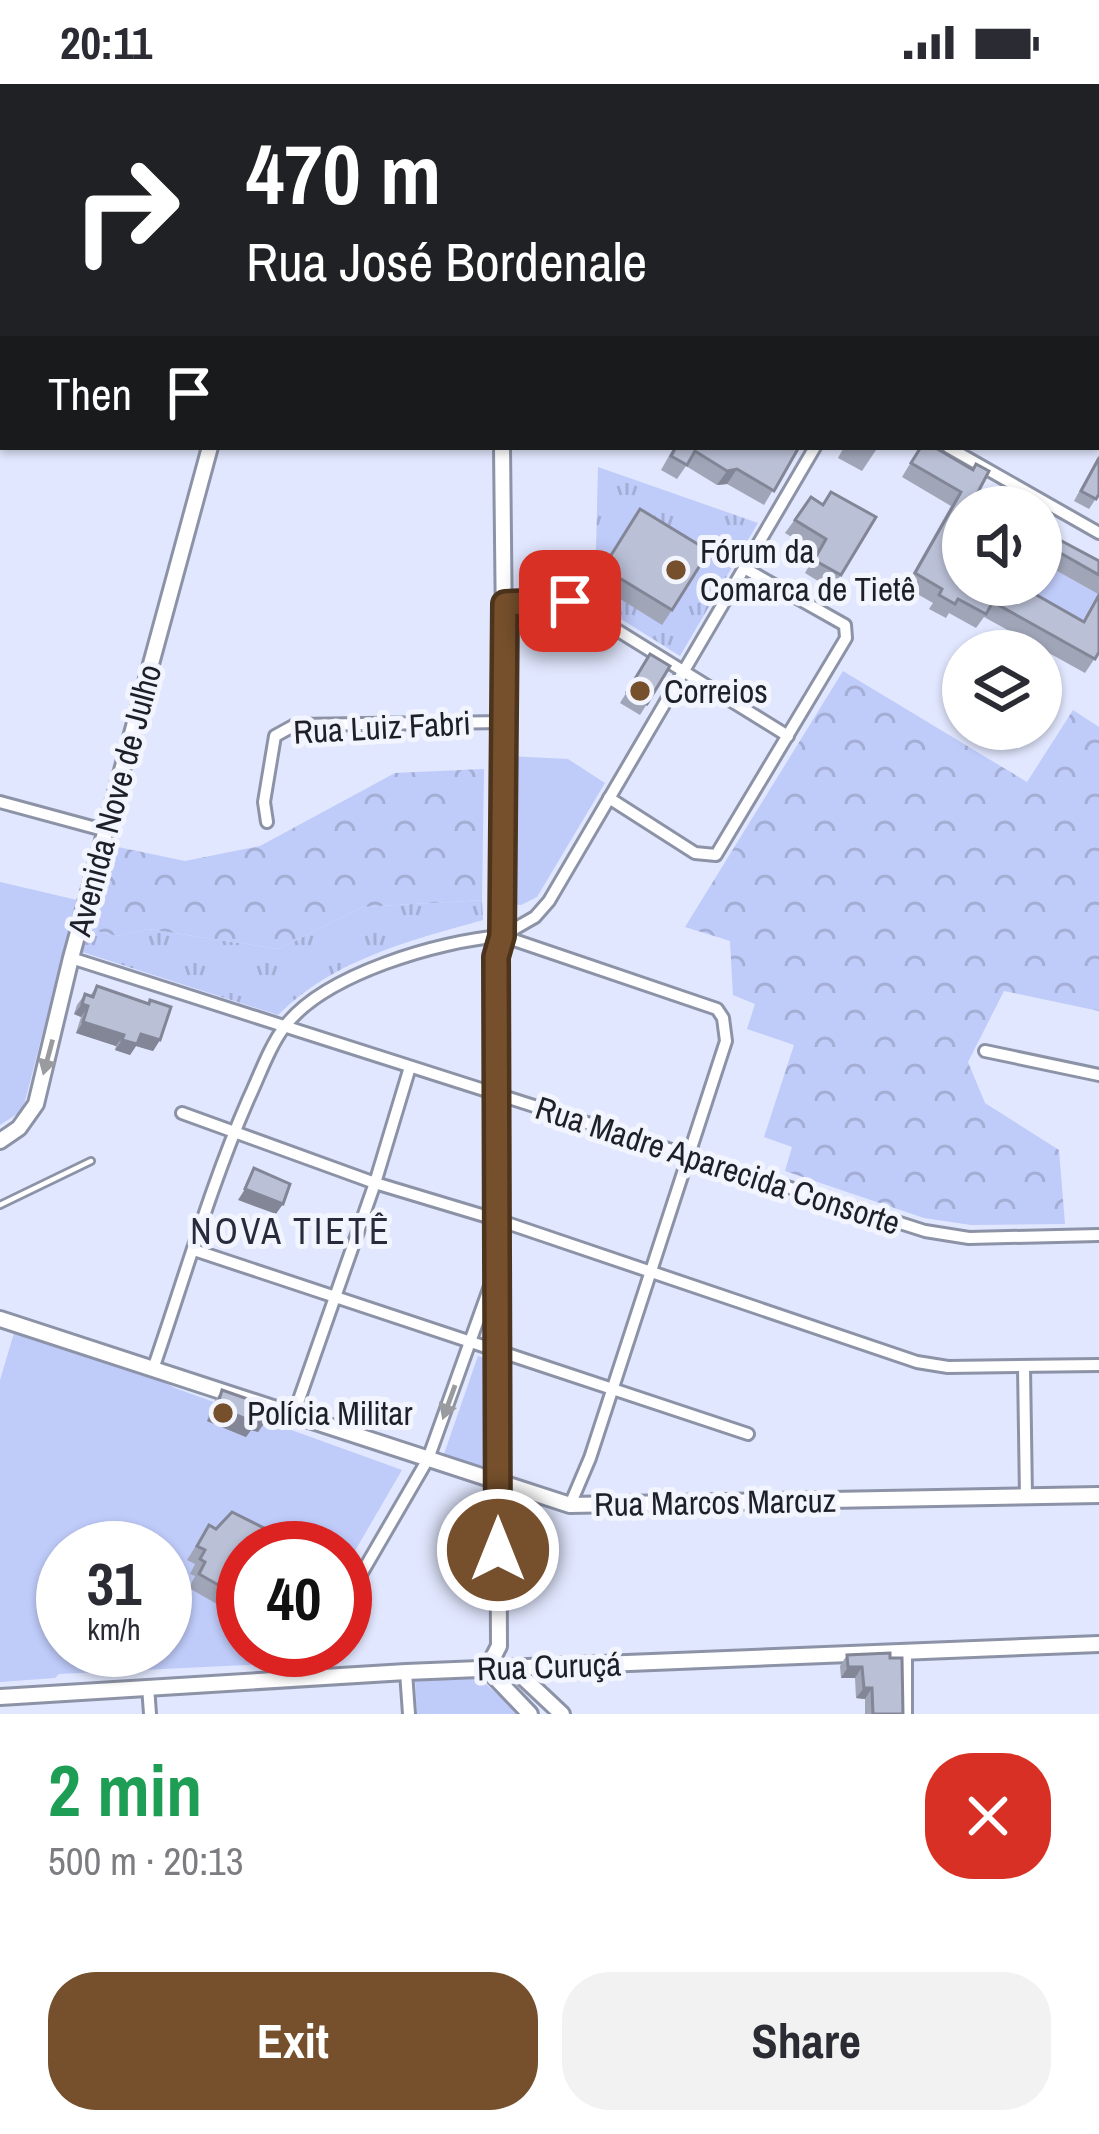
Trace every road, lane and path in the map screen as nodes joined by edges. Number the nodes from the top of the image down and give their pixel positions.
1 (209, 450) edge
2 (502, 450) edge
3 (813, 450) edge
4 (954, 450) edge
5 (1097, 527) edge
6 (744, 568) junction
7 (505, 604) junction
8 (684, 671) junction
9 (505, 722) junction
10 (788, 736) junction
11 (609, 798) junction
12 (0, 802) edge
13 (266, 822) dead end
14 (107, 831) junction
15 (502, 936) junction
16 (71, 958) junction
17 (285, 1027) junction
18 (985, 1051) dead end
19 (410, 1067) junction
20 (1099, 1075) edge
21 (495, 1094) junction
22 (182, 1113) dead end
23 (235, 1131) junction
24 (0, 1141) edge
25 (691, 1157) junction
26 (91, 1161) dead end
27 (375, 1183) junction
28 (0, 1205) edge
29 (498, 1220) junction
30 (1099, 1235) edge
31 (194, 1250) junction
32 (498, 1266) junction
33 (652, 1274) junction
34 (333, 1298) junction
35 (0, 1319) edge
36 (470, 1342) junction
37 (499, 1351) junction
38 (1099, 1365) edge
39 (1024, 1367) junction
40 (153, 1369) junction
41 (614, 1389) junction
42 (294, 1414) junction
43 (748, 1434) dead end
44 (428, 1459) junction
45 (498, 1481) junction
46 (1099, 1495) edge
47 (1026, 1496) junction
48 (571, 1505) junction
49 (372, 1556) edge
50 (1099, 1644) edge
51 (499, 1646) junction
52 (906, 1650) junction
53 (487, 1669) junction
54 (514, 1669) junction
55 (406, 1672) junction
56 (301, 1679) joint
57 (148, 1686) junction
58 (0, 1697) edge
59 (150, 1714) edge
60 (409, 1714) edge
61 (530, 1714) edge
62 (562, 1714) edge
63 (906, 1714) edge

1 - 14 street, Avenida Nove de Julho
2 - 7 street
3 - 6 street
4 - 5 street
6 - 8 street
6 - 10 street
7 - 8 street
7 - 9 street
8 - 10 street
8 - 11 street
9 - 13 street, Rua Luiz Fabri
9 - 15 street
10 - 11 street
11 - 15 street
12 - 14 street
14 - 16 street, Avenida Nove de Julho
15 - 17 street
15 - 21 street
15 - 25 street
16 - 17 street, Rua Madre Aparecida Consorte
16 -> 24 street, Avenida Nove de Julho
17 - 19 street, Rua Madre Aparecida Consorte
17 - 23 street
18 - 20 street
19 - 21 street, Rua Madre Aparecida Consorte
19 - 27 street
21 - 25 street, Rua Madre Aparecida Consorte
21 - 29 street
22 - 23 street
23 - 27 street
23 - 31 street
25 - 30 street, Rua Madre Aparecida Consorte
25 - 33 street
26 - 28 lane
27 - 29 street
27 - 34 street
29 - 32 street
29 - 33 street
31 - 34 street
31 - 40 street
32 - 36 street
32 - 37 street
33 - 39 street
33 - 41 street
34 - 36 street
34 - 42 street
35 - 40 street, Rua Marcos Marcuz
36 - 37 street
36 -> 44 street
37 - 41 street
37 - 45 street
38 - 39 street
39 - 47 street
40 - 42 street, Rua Marcos Marcuz
41 - 43 street
41 - 48 street
42 - 44 street, Rua Marcos Marcuz
44 - 45 street, Rua Marcos Marcuz
44 - 49 street
45 - 48 street, Rua Marcos Marcuz
45 - 51 street
46 - 47 street, Rua Marcos Marcuz
47 - 48 street, Rua Marcos Marcuz
50 - 52 street, Rua Curuçá
51 - 53 street
51 - 54 street
52 - 54 street, Rua Curuçá
52 - 63 street
53 - 54 street, Rua Curuçá
53 - 55 street, Rua Curuçá
53 - 61 street
54 - 62 street
55 - 56 street, Rua Curuçá
55 - 60 street
56 - 57 street, Rua Curuçá
57 - 58 street, Rua Curuçá
57 - 59 street

